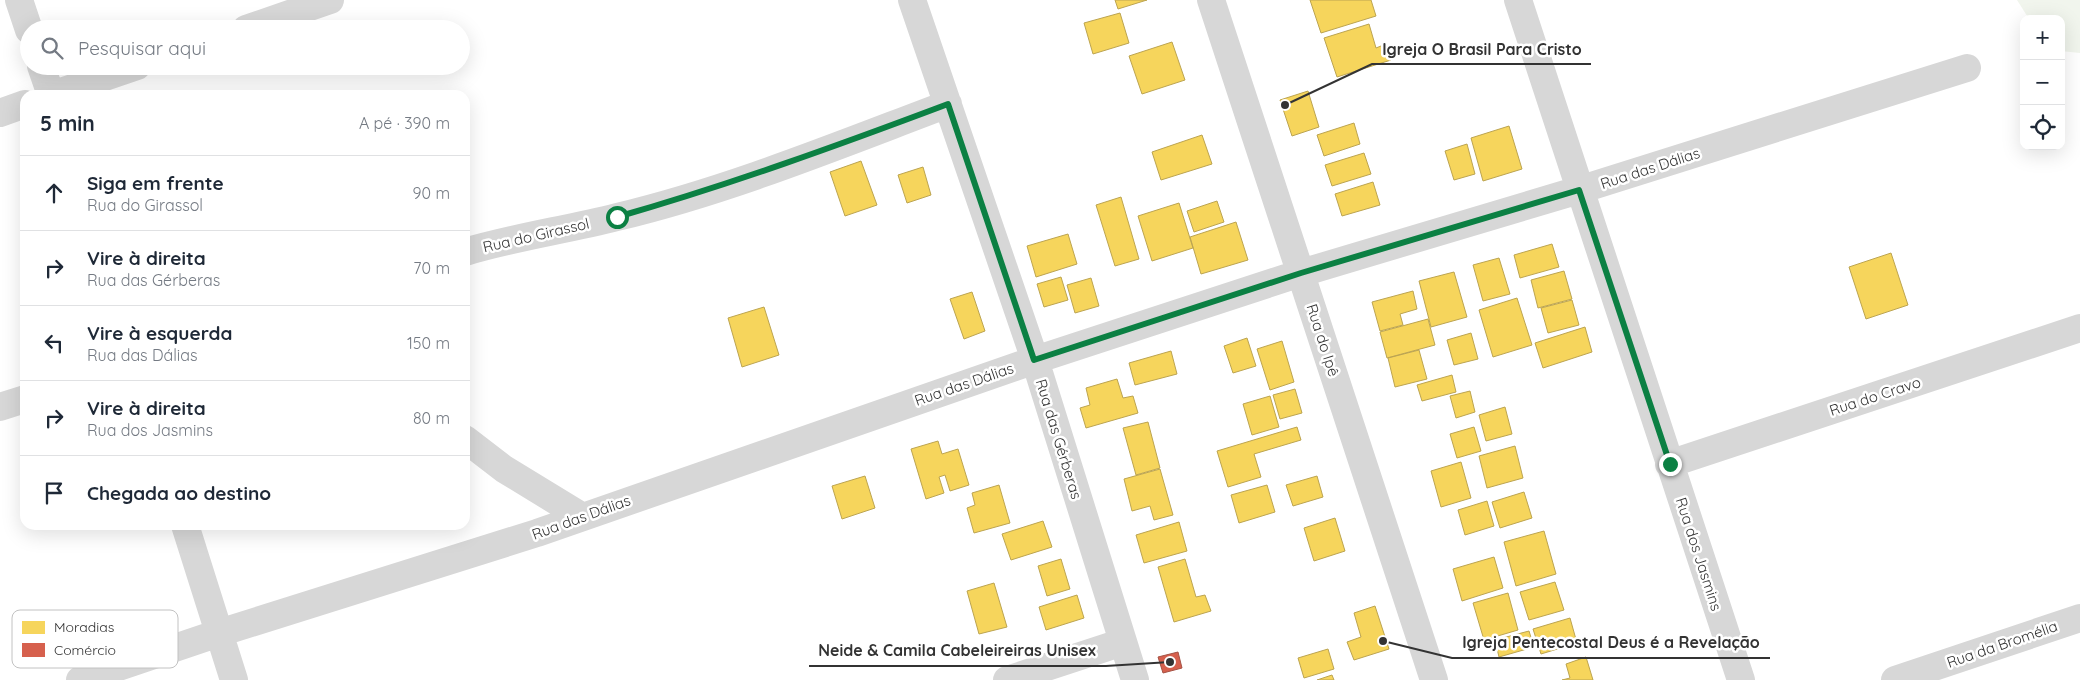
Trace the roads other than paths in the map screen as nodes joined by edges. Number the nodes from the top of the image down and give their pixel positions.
1 (19, 0) edge
2 (330, 0) edge
3 (912, 0) edge
4 (1210, 0) edge
5 (1518, 0) edge
6 (26, 20) edge
7 (272, 20) edge
8 (1967, 68) dead end
9 (44, 75) edge
10 (111, 75) edge
11 (50, 90) edge
12 (67, 90) edge
13 (948, 104) junction
14 (20, 106) edge
15 (0, 112) edge
16 (1579, 190) junction
17 (470, 251) edge
18 (1301, 273) junction
19 (2080, 328) edge
20 (1034, 360) junction
21 (20, 401) edge
22 (0, 407) edge
23 (470, 443) edge
24 (1670, 464) junction
25 (581, 516) junction
26 (187, 530) edge
27 (2080, 618) edge
28 (219, 633) junction
29 (1123, 642) junction
30 (178, 647) edge
31 (115, 668) edge
32 (80, 680) edge
33 (234, 680) edge
34 (1007, 680) edge
35 (1135, 680) edge
36 (1434, 680) edge
37 (1741, 680) edge
38 (1895, 680) edge

1 - 6 street
2 - 7 street
3 - 13 street, Rua das Gérberas
4 - 18 street, Rua do Ipê
5 - 16 street, Rua dos Jasmins
8 - 16 street, Rua das Dálias
9 - 11 street
10 - 12 street
13 - 17 street, Rua do Girassol
13 - 20 street, Rua das Gérberas
14 - 15 street
16 - 18 street, Rua das Dálias
16 - 24 street, Rua dos Jasmins
18 - 20 street, Rua das Dálias
18 - 36 street, Rua do Ipê
19 - 24 street, Rua do Cravo
20 - 25 street, Rua das Dálias
20 - 29 street, Rua das Gérberas
21 - 22 street
23 - 25 street
24 - 37 street, Rua dos Jasmins
25 - 28 street, Rua das Dálias
26 - 28 street
27 - 38 street, Rua da Bromélia
28 - 30 street, Rua das Dálias
28 - 33 street
29 - 34 street
29 - 35 street, Rua das Gérberas
31 - 32 street, Rua das Dálias

